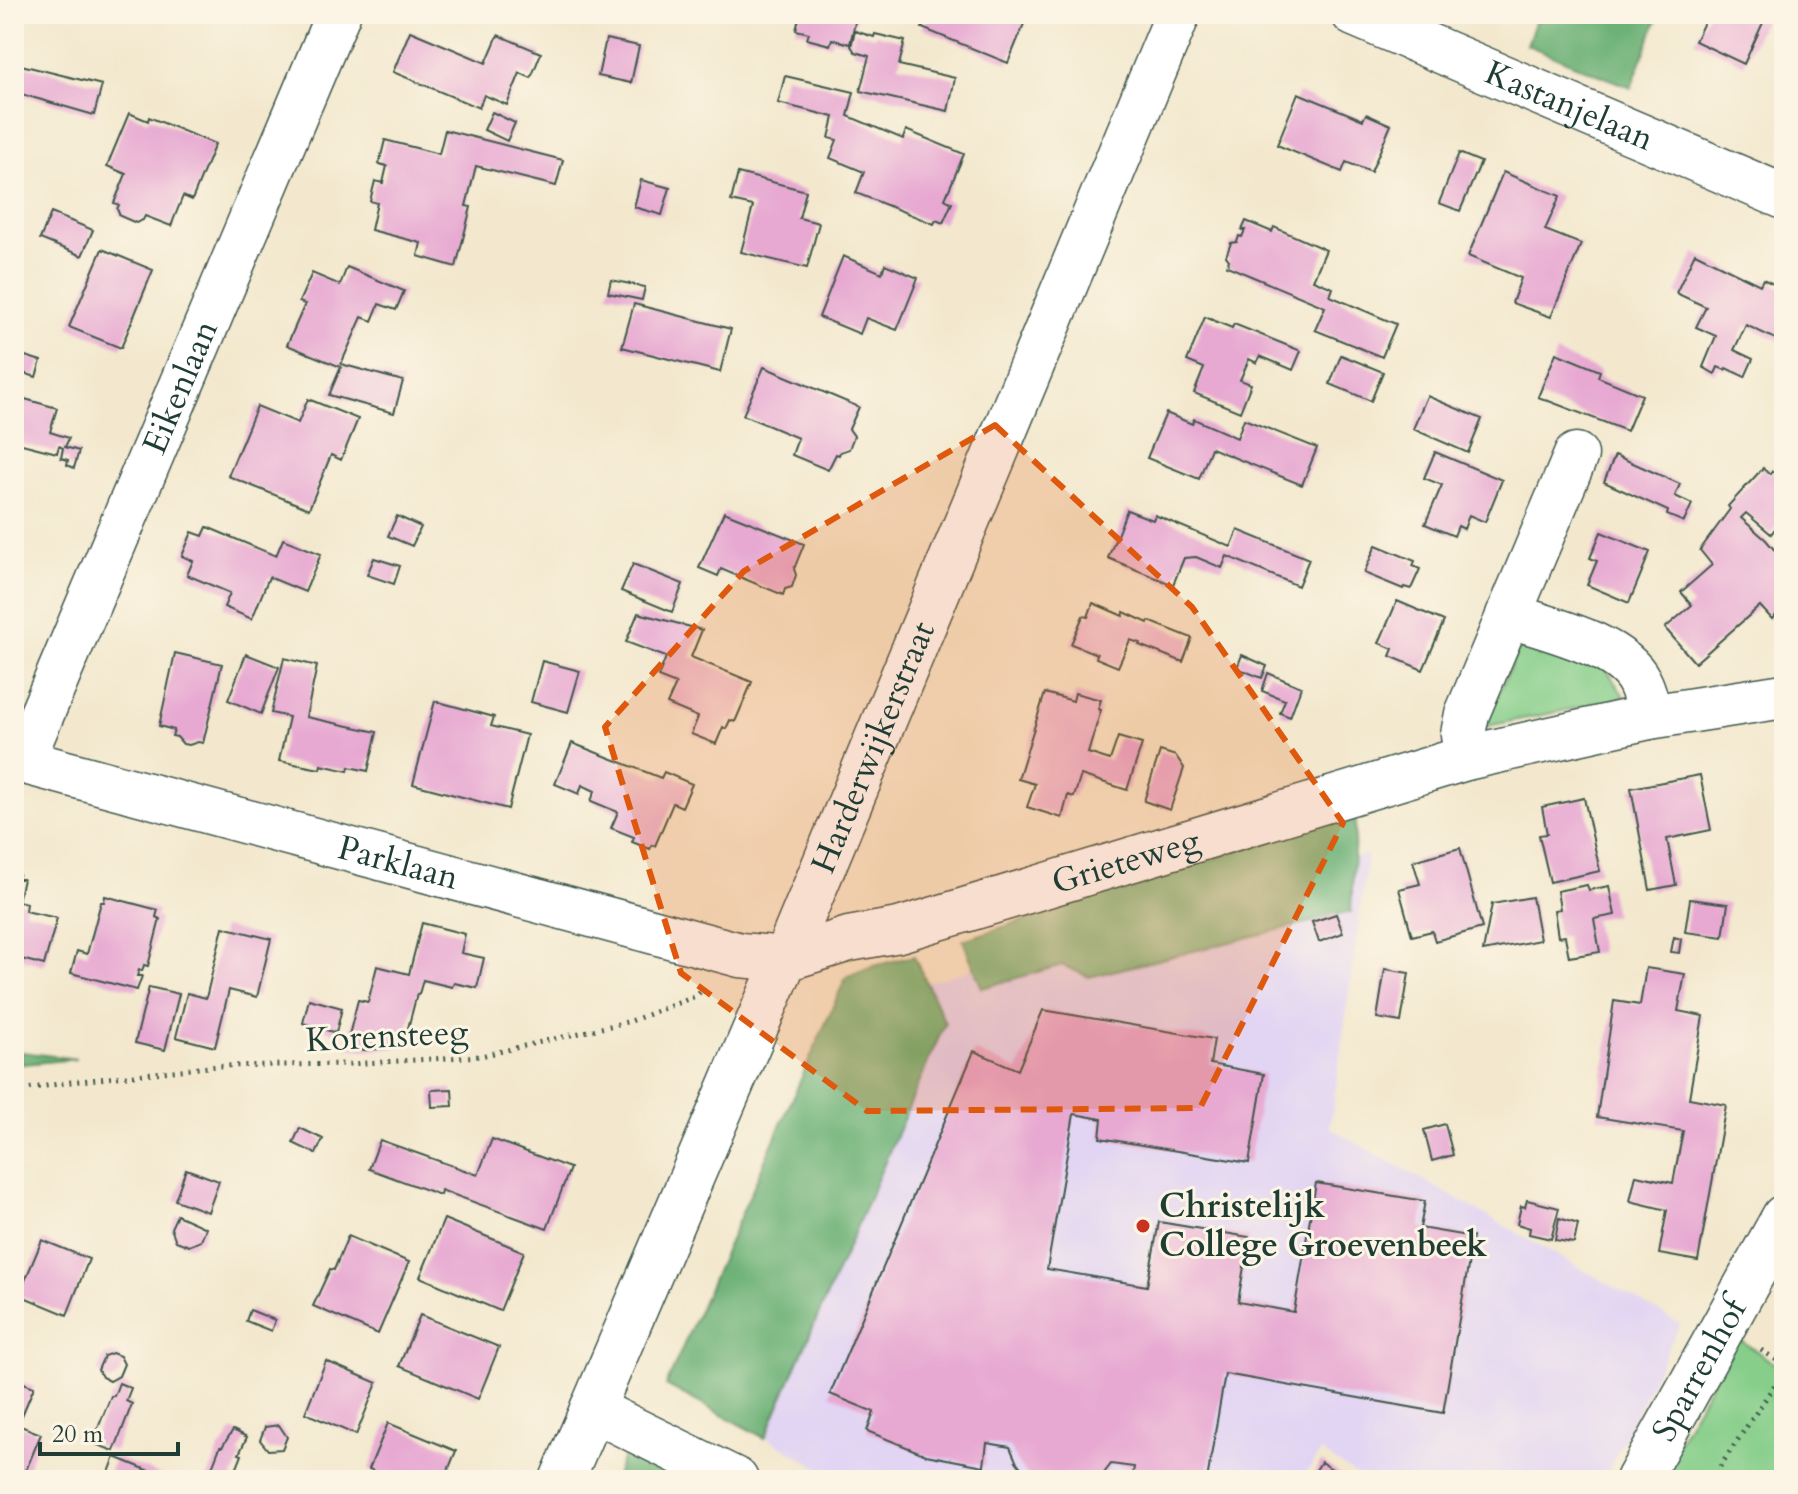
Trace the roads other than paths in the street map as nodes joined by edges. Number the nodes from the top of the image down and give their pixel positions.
1 (338, 14) edge
2 (1178, 14) edge
3 (1354, 14) edge
4 (1784, 197) edge
5 (1576, 455) dead end
6 (1508, 615) junction
7 (1784, 696) edge
8 (1649, 717) junction
9 (1466, 758) junction
10 (18, 760) edge
11 (785, 959) junction
12 (1784, 1217) edge
13 (592, 1409) junction
14 (562, 1480) edge
15 (736, 1480) edge
16 (1638, 1480) edge

1 - 10 street, Eikenlaan
2 - 11 street, Harderwijkerstraat
3 - 4 street, Kastanjelaan
5 - 6 street
6 - 8 street
6 - 9 street
7 - 8 street, Grieteweg
8 - 9 street, Grieteweg
9 - 11 street, Grieteweg
10 - 11 street, Parklaan
11 - 13 street, Harderwijkerstraat
12 - 16 street, Sparrenhof
13 - 14 street, Harderwijkerstraat
13 - 15 street

